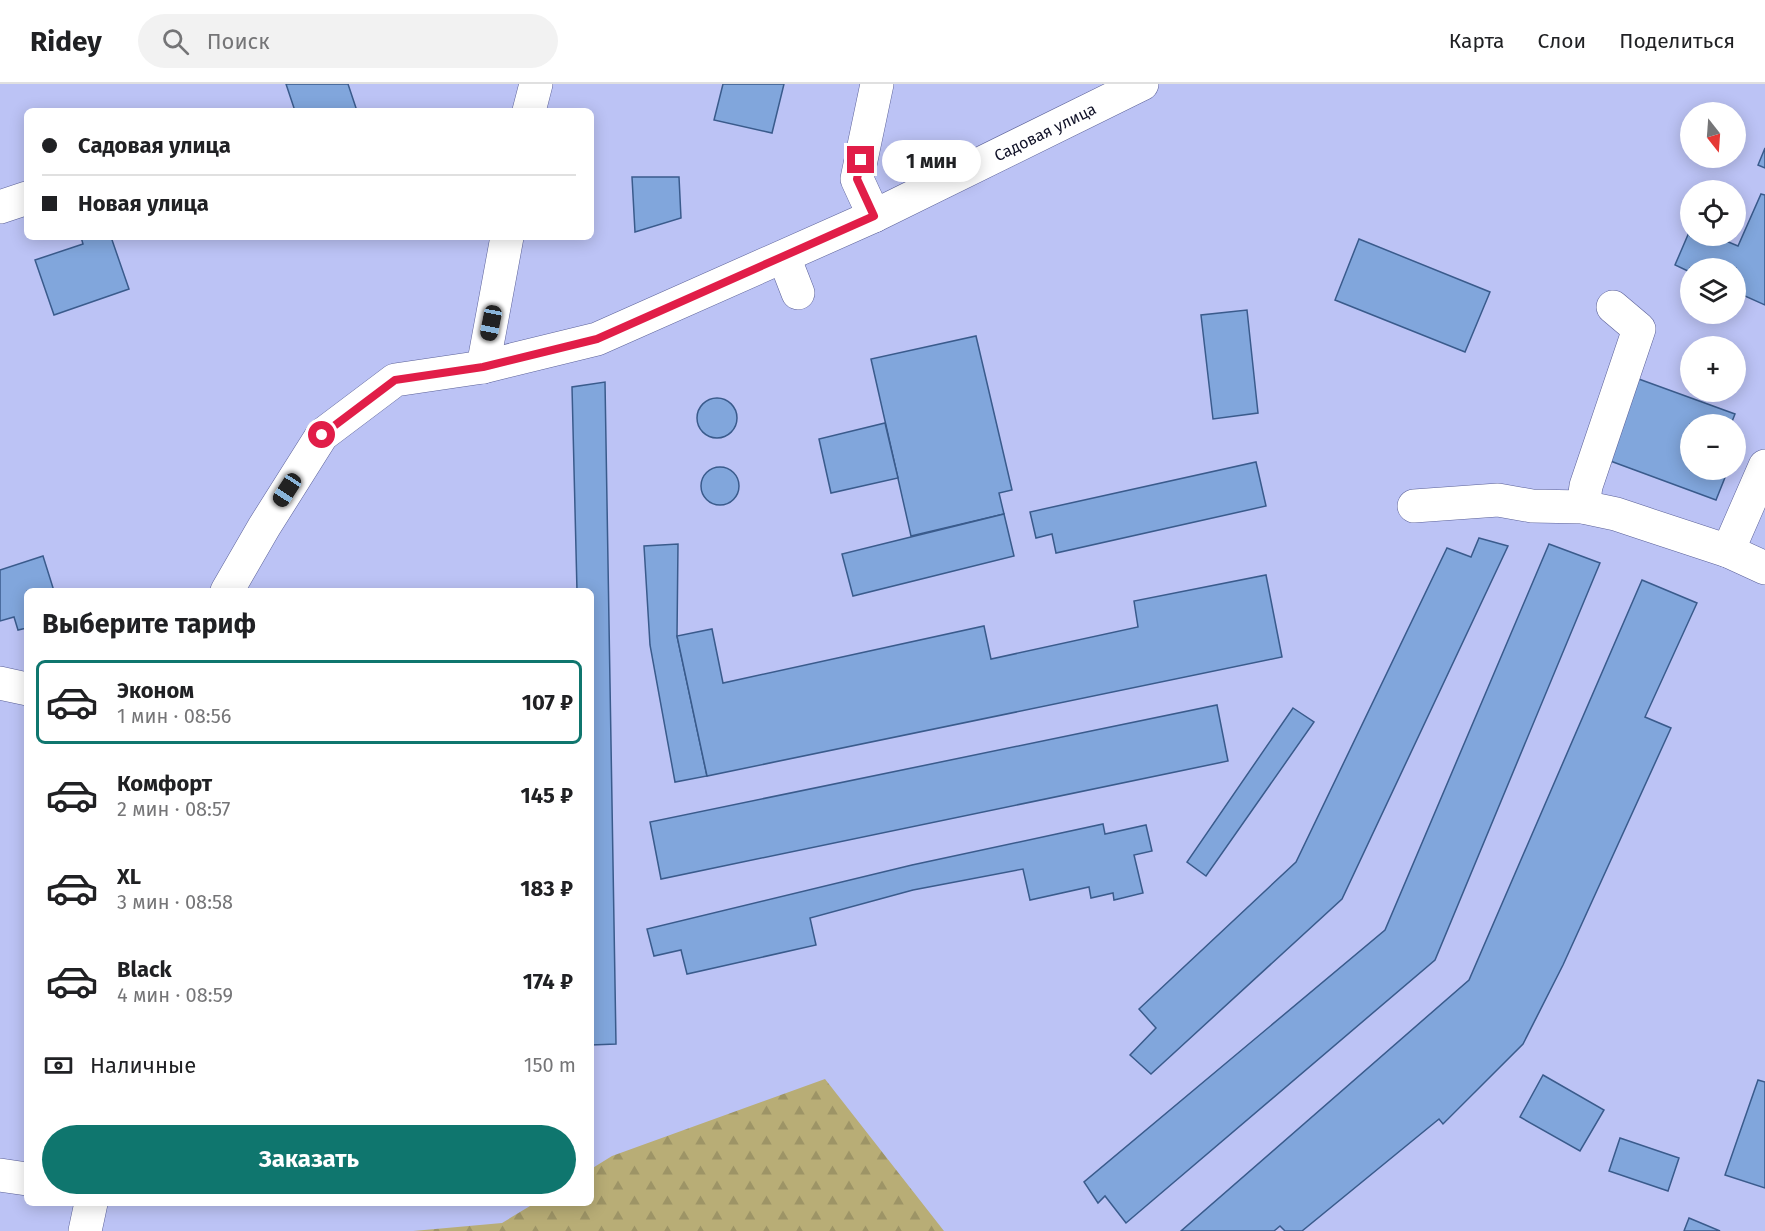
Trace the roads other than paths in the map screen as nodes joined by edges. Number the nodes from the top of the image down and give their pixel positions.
1 (536, 84) edge
2 (877, 84) edge
3 (1142, 84) edge
4 (531, 108) edge
5 (24, 199) edge
6 (0, 207) edge
7 (874, 216) junction
8 (506, 240) edge
9 (784, 257) junction
10 (798, 293) dead end
11 (1613, 307) dead end
12 (483, 367) junction
13 (1765, 466) edge
14 (1414, 506) dead end
15 (1583, 507) junction
16 (1728, 551) junction
17 (1765, 568) edge
18 (229, 588) edge
19 (0, 683) edge
20 (24, 688) edge
21 (0, 1175) edge
22 (24, 1179) edge
23 (91, 1206) edge
24 (86, 1231) edge

1 - 4 street
2 - 7 street
3 - 7 street, Садовая улица
5 - 6 street
7 - 9 street, Садовая улица
8 - 12 street
9 - 10 street
9 - 12 street, Садовая улица
11 - 15 street
12 - 18 street, Садовая улица
13 - 16 street
14 - 15 street
15 - 16 street
16 - 17 street
19 - 20 street
21 - 22 street
23 - 24 street

